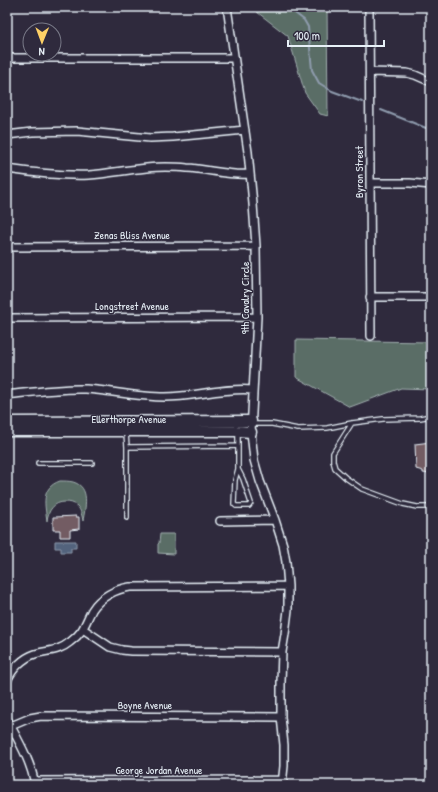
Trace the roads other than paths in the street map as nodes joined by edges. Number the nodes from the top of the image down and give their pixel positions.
1 (227, 7) edge
2 (369, 7) edge
3 (7, 58) edge
4 (234, 58) junction
5 (370, 72) junction
6 (431, 82) edge
7 (245, 130) junction
8 (7, 135) edge
9 (7, 168) edge
10 (250, 174) junction
11 (370, 183) junction
12 (431, 184) edge
13 (256, 246) junction
14 (7, 247) edge
15 (370, 297) junction
16 (431, 297) edge
17 (257, 317) junction
18 (7, 318) edge
19 (371, 336) dead end
20 (253, 390) junction
21 (7, 395) edge
22 (431, 416) edge
23 (7, 422) edge
24 (352, 423) junction
25 (126, 426) junction
26 (251, 426) junction
27 (238, 431) junction
28 (7, 432) edge
29 (238, 446) junction
30 (127, 447) junction
31 (38, 463) dead end
32 (92, 463) dead end
33 (238, 469) junction
34 (431, 507) edge
35 (127, 518) dead end
36 (275, 520) junction
37 (220, 521) dead end
38 (288, 586) junction
39 (83, 629) junction
40 (282, 652) junction
41 (7, 681) edge
42 (281, 717) junction
43 (7, 719) edge
44 (11, 726) junction
45 (283, 782) edge
46 (35, 783) edge

1 - 4 street, 9th Cavalry Circle
2 - 5 street, Byron Street
3 - 4 street
4 - 7 street, 9th Cavalry Circle
5 - 6 street
5 - 11 street, Byron Street
7 - 8 street
7 - 10 street, 9th Cavalry Circle
9 - 10 street
10 - 13 street, 9th Cavalry Circle
11 - 12 street
11 - 15 street, Byron Street
13 - 14 street, Zenas Bliss Avenue
13 - 17 street, 9th Cavalry Circle
15 - 16 street
15 - 19 street, Byron Street
17 - 18 street, Longstreet Avenue
17 - 20 street, 9th Cavalry Circle
20 - 21 street
20 - 26 street, 9th Cavalry Circle
22 - 24 lane
23 - 25 street, Ellerthorpe Avenue
24 - 26 lane
24 - 34 lane
25 - 26 street, Ellerthorpe Avenue
25 - 27 street, Ellerthorpe Avenue
25 - 28 street, Ellerthorpe Avenue
25 - 30 lane
26 - 27 street, Ellerthorpe Avenue
26 - 36 street, 9th Cavalry Circle
27 - 29 lane
29 - 30 lane
29 - 33 lane
30 - 35 lane
31 - 32 lane
33 - 33 lane
36 - 37 street
36 - 38 street, 9th Cavalry Circle
38 - 39 street
38 - 40 street, 9th Cavalry Circle
39 - 40 street
39 - 41 street
40 - 42 street, 9th Cavalry Circle
42 - 44 street, Boyne Avenue
42 - 45 street, 9th Cavalry Circle
43 - 44 street
44 - 46 street
45 - 46 street, George Jordan Avenue

